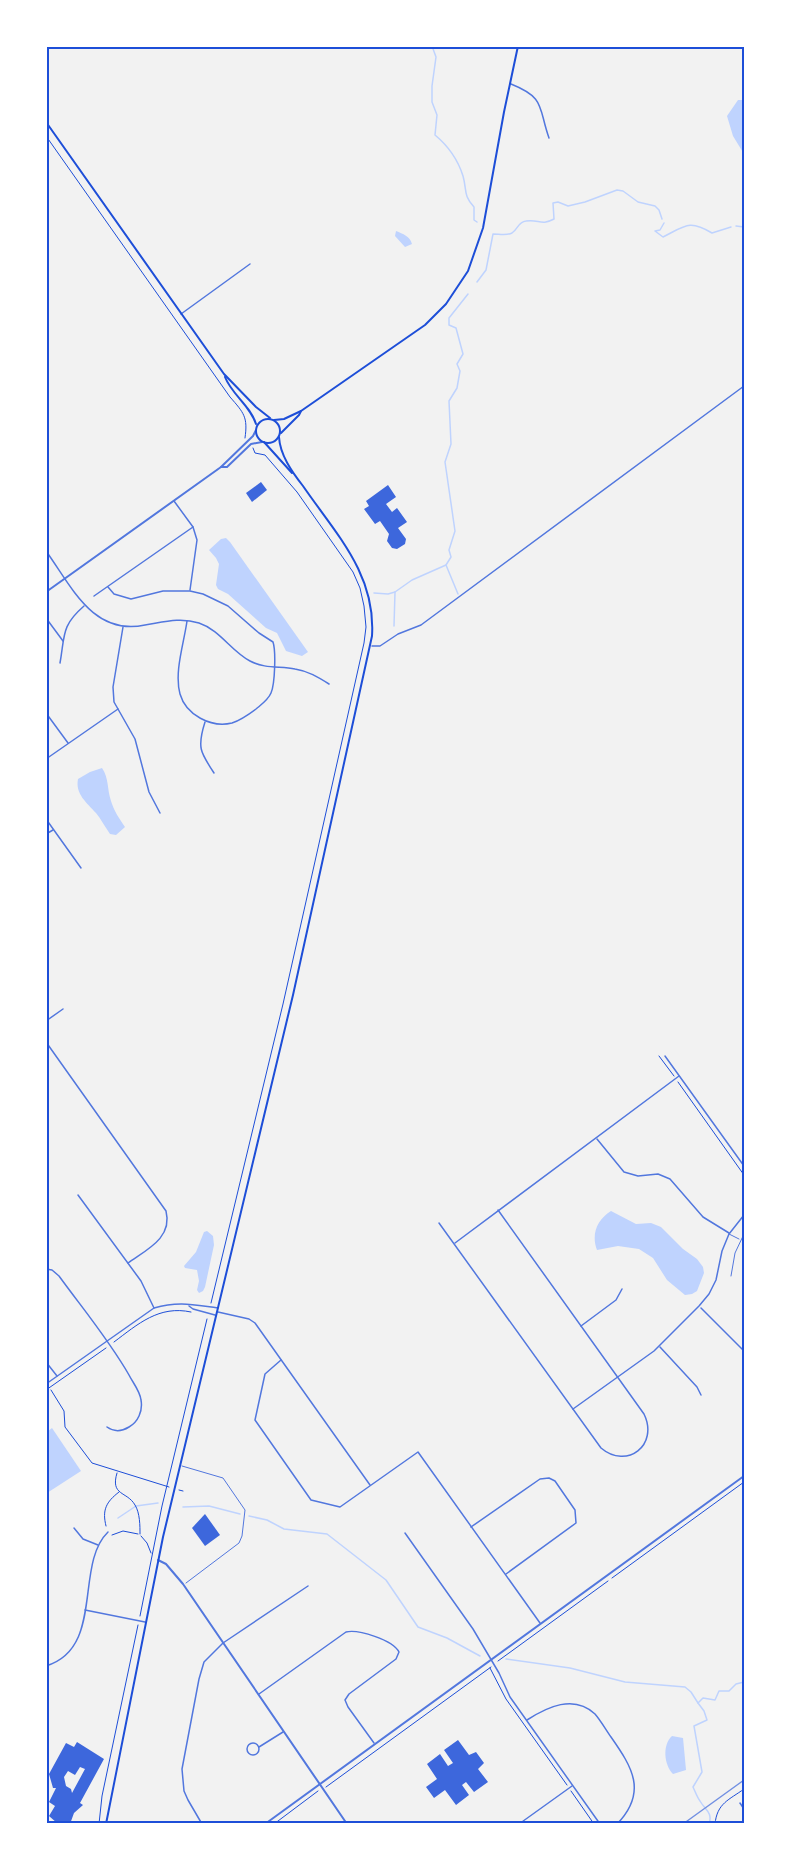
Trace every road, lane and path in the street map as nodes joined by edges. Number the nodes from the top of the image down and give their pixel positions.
1 (518, 46) edge
2 (510, 83) junction
3 (46, 122) edge
4 (46, 136) edge
5 (549, 138) dead end
6 (250, 264) dead end
7 (182, 314) junction
8 (224, 374) junction
9 (744, 386) edge
10 (301, 411) junction
11 (272, 419) junction
12 (256, 428) junction
13 (279, 435) junction
14 (247, 440) junction
15 (263, 442) junction
16 (251, 444) junction
17 (221, 467) junction
18 (295, 475) junction
19 (174, 501) junction
20 (193, 527) junction
21 (46, 551) edge
22 (66, 578) junction
23 (108, 587) junction
24 (190, 591) junction
25 (46, 592) edge
26 (94, 596) dead end
27 (84, 606) junction
28 (46, 618) edge
29 (187, 621) junction
30 (123, 626) junction
31 (64, 642) junction
32 (371, 645) junction
33 (60, 663) dead end
34 (273, 668) junction
35 (328, 684) dead end
36 (118, 709) junction
37 (46, 713) edge
38 (206, 722) junction
39 (68, 744) junction
40 (46, 759) edge
41 (214, 773) dead end
42 (160, 813) dead end
43 (46, 819) edge
44 (54, 830) junction
45 (46, 834) edge
46 (81, 868) dead end
47 (63, 1009) dead end
48 (46, 1021) edge
49 (46, 1042) edge
50 (659, 1056) dead end
51 (665, 1056) dead end
52 (679, 1076) junction
53 (675, 1078) junction
54 (596, 1138) junction
55 (744, 1166) edge
56 (744, 1175) edge
57 (78, 1195) dead end
58 (498, 1210) junction
59 (744, 1215) edge
60 (439, 1223) dead end
61 (729, 1234) junction
62 (744, 1234) edge
63 (741, 1240) junction
64 (454, 1243) junction
65 (128, 1263) junction
66 (46, 1269) edge
67 (731, 1276) dead end
68 (622, 1289) dead end
69 (189, 1305) junction
70 (699, 1306) junction
71 (210, 1307) junction
72 (154, 1308) junction
73 (218, 1310) junction
74 (208, 1312) junction
75 (199, 1314) dead end
76 (216, 1316) junction
77 (581, 1326) junction
78 (108, 1341) junction
79 (111, 1345) junction
80 (660, 1347) junction
81 (744, 1352) edge
82 (281, 1360) junction
83 (46, 1362) edge
84 (58, 1377) junction
85 (618, 1377) junction
86 (46, 1384) edge
87 (51, 1388) junction
88 (46, 1390) edge
89 (701, 1395) dead end
90 (573, 1409) junction
91 (107, 1427) dead end
92 (180, 1466) junction
93 (118, 1472) junction
94 (744, 1476) edge
95 (744, 1482) edge
96 (167, 1486) junction
97 (371, 1486) junction
98 (175, 1489) junction
99 (183, 1491) dead end
100 (119, 1492) junction
101 (106, 1526) dead end
102 (471, 1527) junction
103 (74, 1528) dead end
104 (108, 1532) dead end
105 (405, 1533) dead end
106 (140, 1534) junction
107 (112, 1535) dead end
108 (154, 1542) junction
109 (147, 1543) junction
110 (98, 1546) junction
111 (152, 1554) junction
112 (158, 1560) junction
113 (506, 1575) junction
114 (612, 1578) dead end
115 (608, 1581) dead end
116 (183, 1584) junction
117 (308, 1586) dead end
118 (85, 1610) junction
119 (139, 1621) junction
120 (146, 1622) junction
121 (540, 1623) junction
122 (223, 1643) junction
123 (490, 1659) junction
124 (496, 1662) dead end
125 (46, 1666) edge
126 (258, 1695) junction
127 (528, 1720) junction
128 (284, 1732) junction
129 (374, 1744) junction
130 (258, 1748) dead end
131 (319, 1784) junction
132 (566, 1784) junction
133 (573, 1785) junction
134 (326, 1787) dead end
135 (562, 1787) dead end
136 (569, 1788) junction
137 (744, 1789) edge
138 (320, 1790) dead end
139 (740, 1803) dead end
140 (744, 1809) edge
141 (99, 1824) edge
142 (106, 1824) edge
143 (202, 1824) edge
144 (265, 1824) edge
145 (274, 1824) edge
146 (347, 1824) edge
147 (519, 1824) edge
148 (594, 1824) edge
149 (600, 1824) edge
150 (617, 1824) edge
151 (715, 1824) edge

1 - 2 main road
2 - 5 street
2 - 10 main road
3 - 7 main road
4 - 14 path
6 - 7 street
7 - 8 main road
8 - 11 main road
8 - 12 main road
9 - 32 street
10 - 11 main road
10 - 13 main road
11 - 12 main road
11 - 13 main road
12 - 14 street
12 - 15 main road
13 - 15 main road
13 - 18 main road
14 - 17 street
15 - 16 street
15 - 18 main road
16 - 17 street
16 - 71 path
17 - 19 street
18 - 32 main road
19 - 20 street
19 - 22 street
20 - 23 street
20 - 24 street
21 - 22 street
22 - 25 street
22 - 27 street
23 - 24 street
23 - 26 street
24 - 34 street
27 - 30 street
27 - 31 street
28 - 31 street
29 - 30 street
29 - 34 street
29 - 38 street
30 - 36 street
31 - 33 street
32 - 73 main road
34 - 35 street
34 - 38 street
36 - 39 street
36 - 42 street
37 - 39 street
38 - 41 street
39 - 40 street
43 - 44 street
44 - 45 street
44 - 46 street
47 - 48 street
49 - 65 street
50 - 53 path
51 - 52 street
52 - 53 street
52 - 55 street
53 - 54 street
53 - 56 path
54 - 58 street
54 - 61 street
57 - 65 street
58 - 64 street
58 - 77 street
59 - 61 street
60 - 64 street
61 - 63 lane
61 - 70 street
62 - 63 lane
63 - 67 lane
64 - 90 street
65 - 72 street
66 - 78 street
68 - 77 street
69 - 71 street
69 - 72 street
69 - 74 street
70 - 80 street
70 - 81 street
71 - 73 street
72 - 78 street
73 - 76 main road
73 - 82 street
74 - 76 street
74 - 96 path
75 - 79 path
76 - 92 main road
77 - 85 street
78 - 79 street
78 - 84 street
79 - 87 path
79 - 91 street
80 - 85 street
80 - 89 street
82 - 97 street
82 - 97 street
83 - 84 street
84 - 86 street
85 - 90 street
85 - 90 street
87 - 88 path
87 - 93 path
92 - 98 main road
92 - 116 lane
93 - 96 path
93 - 100 path
94 - 121 street
95 - 114 path
96 - 98 path
96 - 108 path
97 - 102 street
98 - 99 path
98 - 112 main road
100 - 101 path
100 - 106 path
102 - 113 street
102 - 113 street
103 - 110 street
104 - 110 street
105 - 123 street
106 - 107 path
106 - 109 path
108 - 109 path
108 - 111 path
109 - 111 path
110 - 118 street
111 - 119 path
112 - 116 street
112 - 120 main road
113 - 121 street
115 - 124 path
116 - 122 street
117 - 122 street
118 - 119 street
118 - 125 street
119 - 120 street
119 - 141 path
120 - 142 main road
121 - 123 street
122 - 126 street
122 - 143 street
123 - 127 street
123 - 129 street
126 - 128 street
126 - 129 street
127 - 133 street
127 - 150 street
128 - 130 street
128 - 131 street
129 - 131 street
131 - 144 street
131 - 146 street
132 - 134 path
132 - 135 path
132 - 136 path
133 - 136 street
133 - 149 street
136 - 147 street
136 - 148 path
137 - 151 path
138 - 145 path
139 - 140 street

